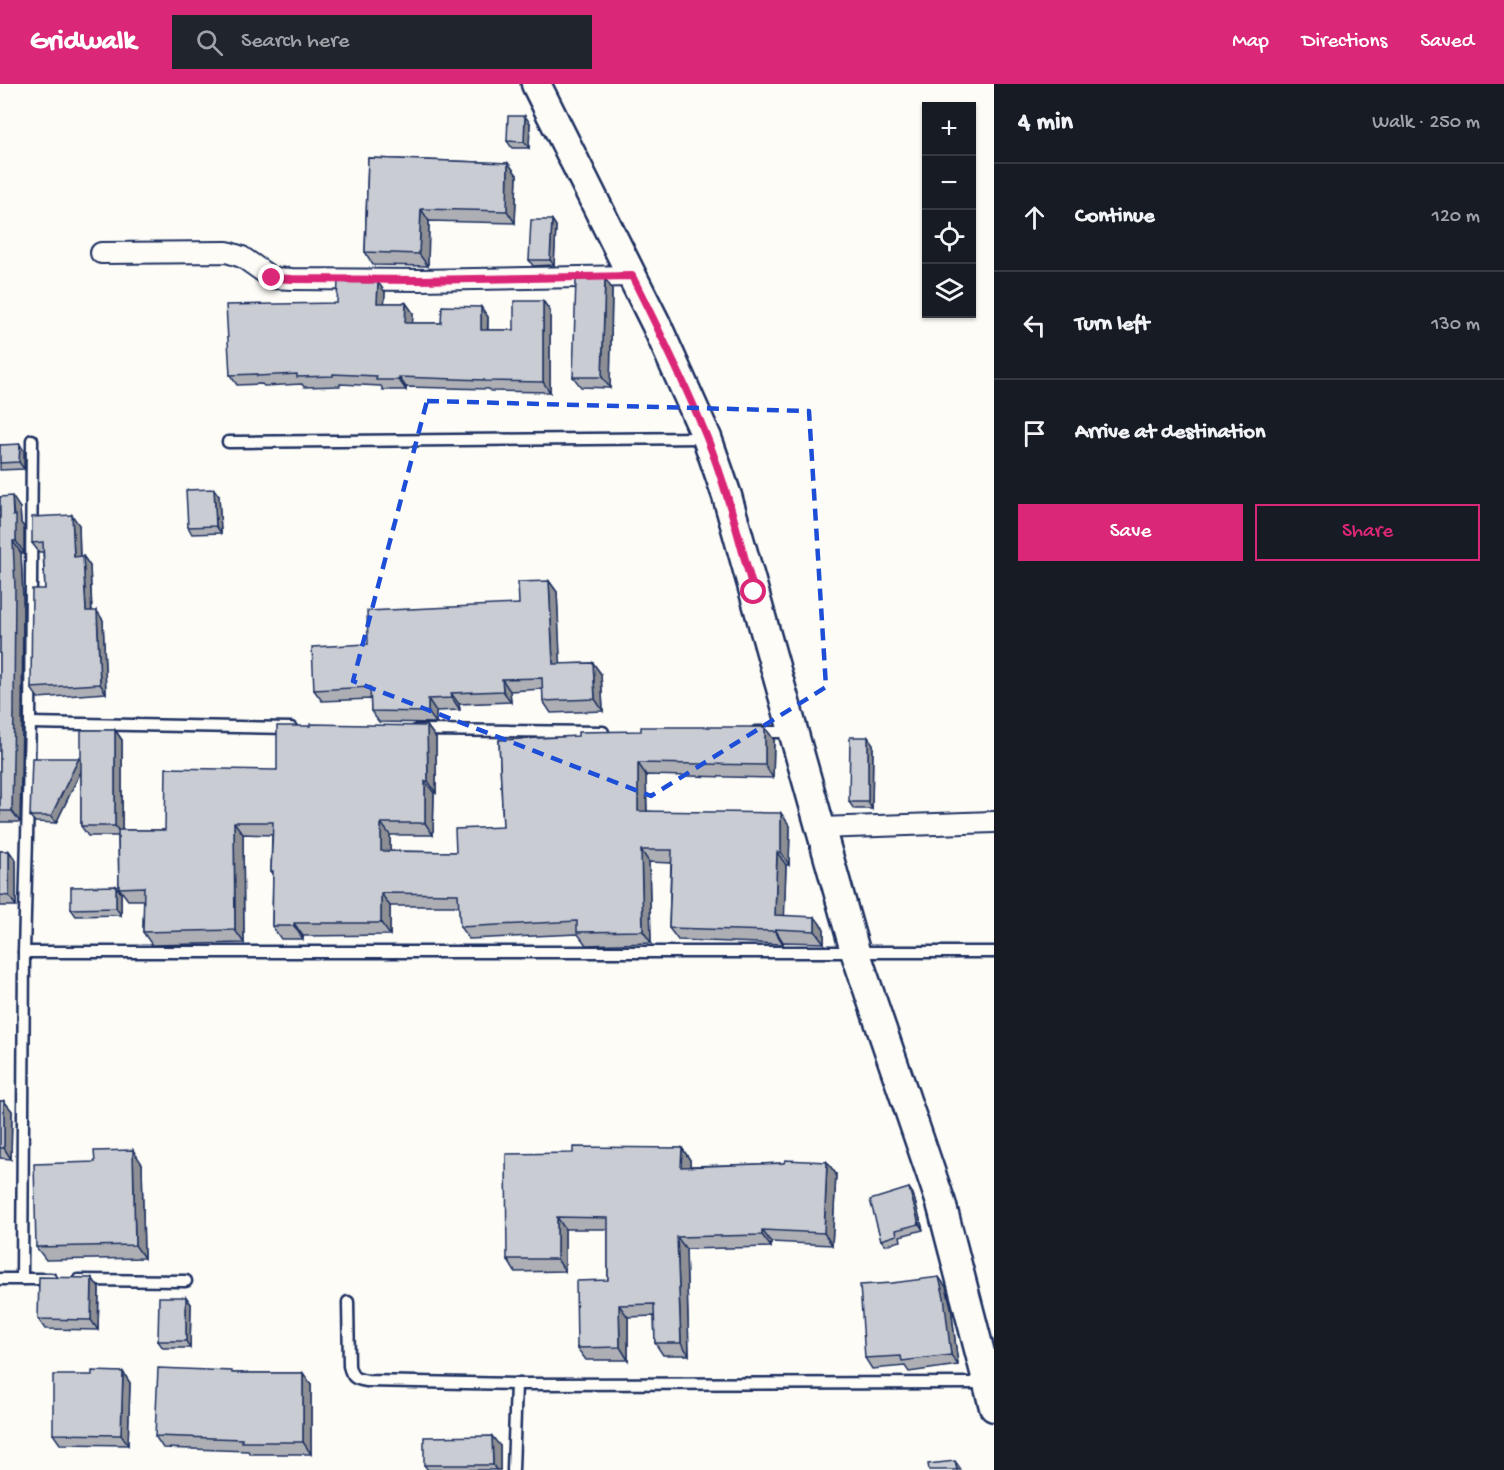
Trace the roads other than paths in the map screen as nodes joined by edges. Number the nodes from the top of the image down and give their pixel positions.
1 (536, 84) edge
2 (101, 253) dead end
3 (632, 276) junction
4 (707, 438) junction
5 (32, 440) dead end
6 (228, 442) dead end
7 (30, 723) junction
8 (303, 728) edge
9 (409, 730) edge
10 (620, 732) edge
11 (747, 732) edge
12 (793, 732) junction
13 (994, 822) edge
14 (820, 828) junction
15 (855, 951) junction
16 (24, 952) junction
17 (994, 952) edge
18 (0, 1279) edge
19 (22, 1279) junction
20 (57, 1280) edge
21 (69, 1280) edge
22 (186, 1281) dead end
23 (348, 1302) dead end
24 (516, 1384) junction
25 (991, 1395) edge
26 (513, 1470) edge

1 - 3 street
2 - 3 street
3 - 4 street
4 - 6 lane
4 - 12 street
5 - 7 lane
7 - 8 lane
7 - 16 lane
9 - 10 lane
11 - 12 lane
12 - 14 street
13 - 14 street
14 - 15 street
15 - 16 lane
15 - 17 lane
15 - 25 street
16 - 19 lane
18 - 19 lane
19 - 20 lane
21 - 22 lane
23 - 24 lane
24 - 25 lane
24 - 26 lane

